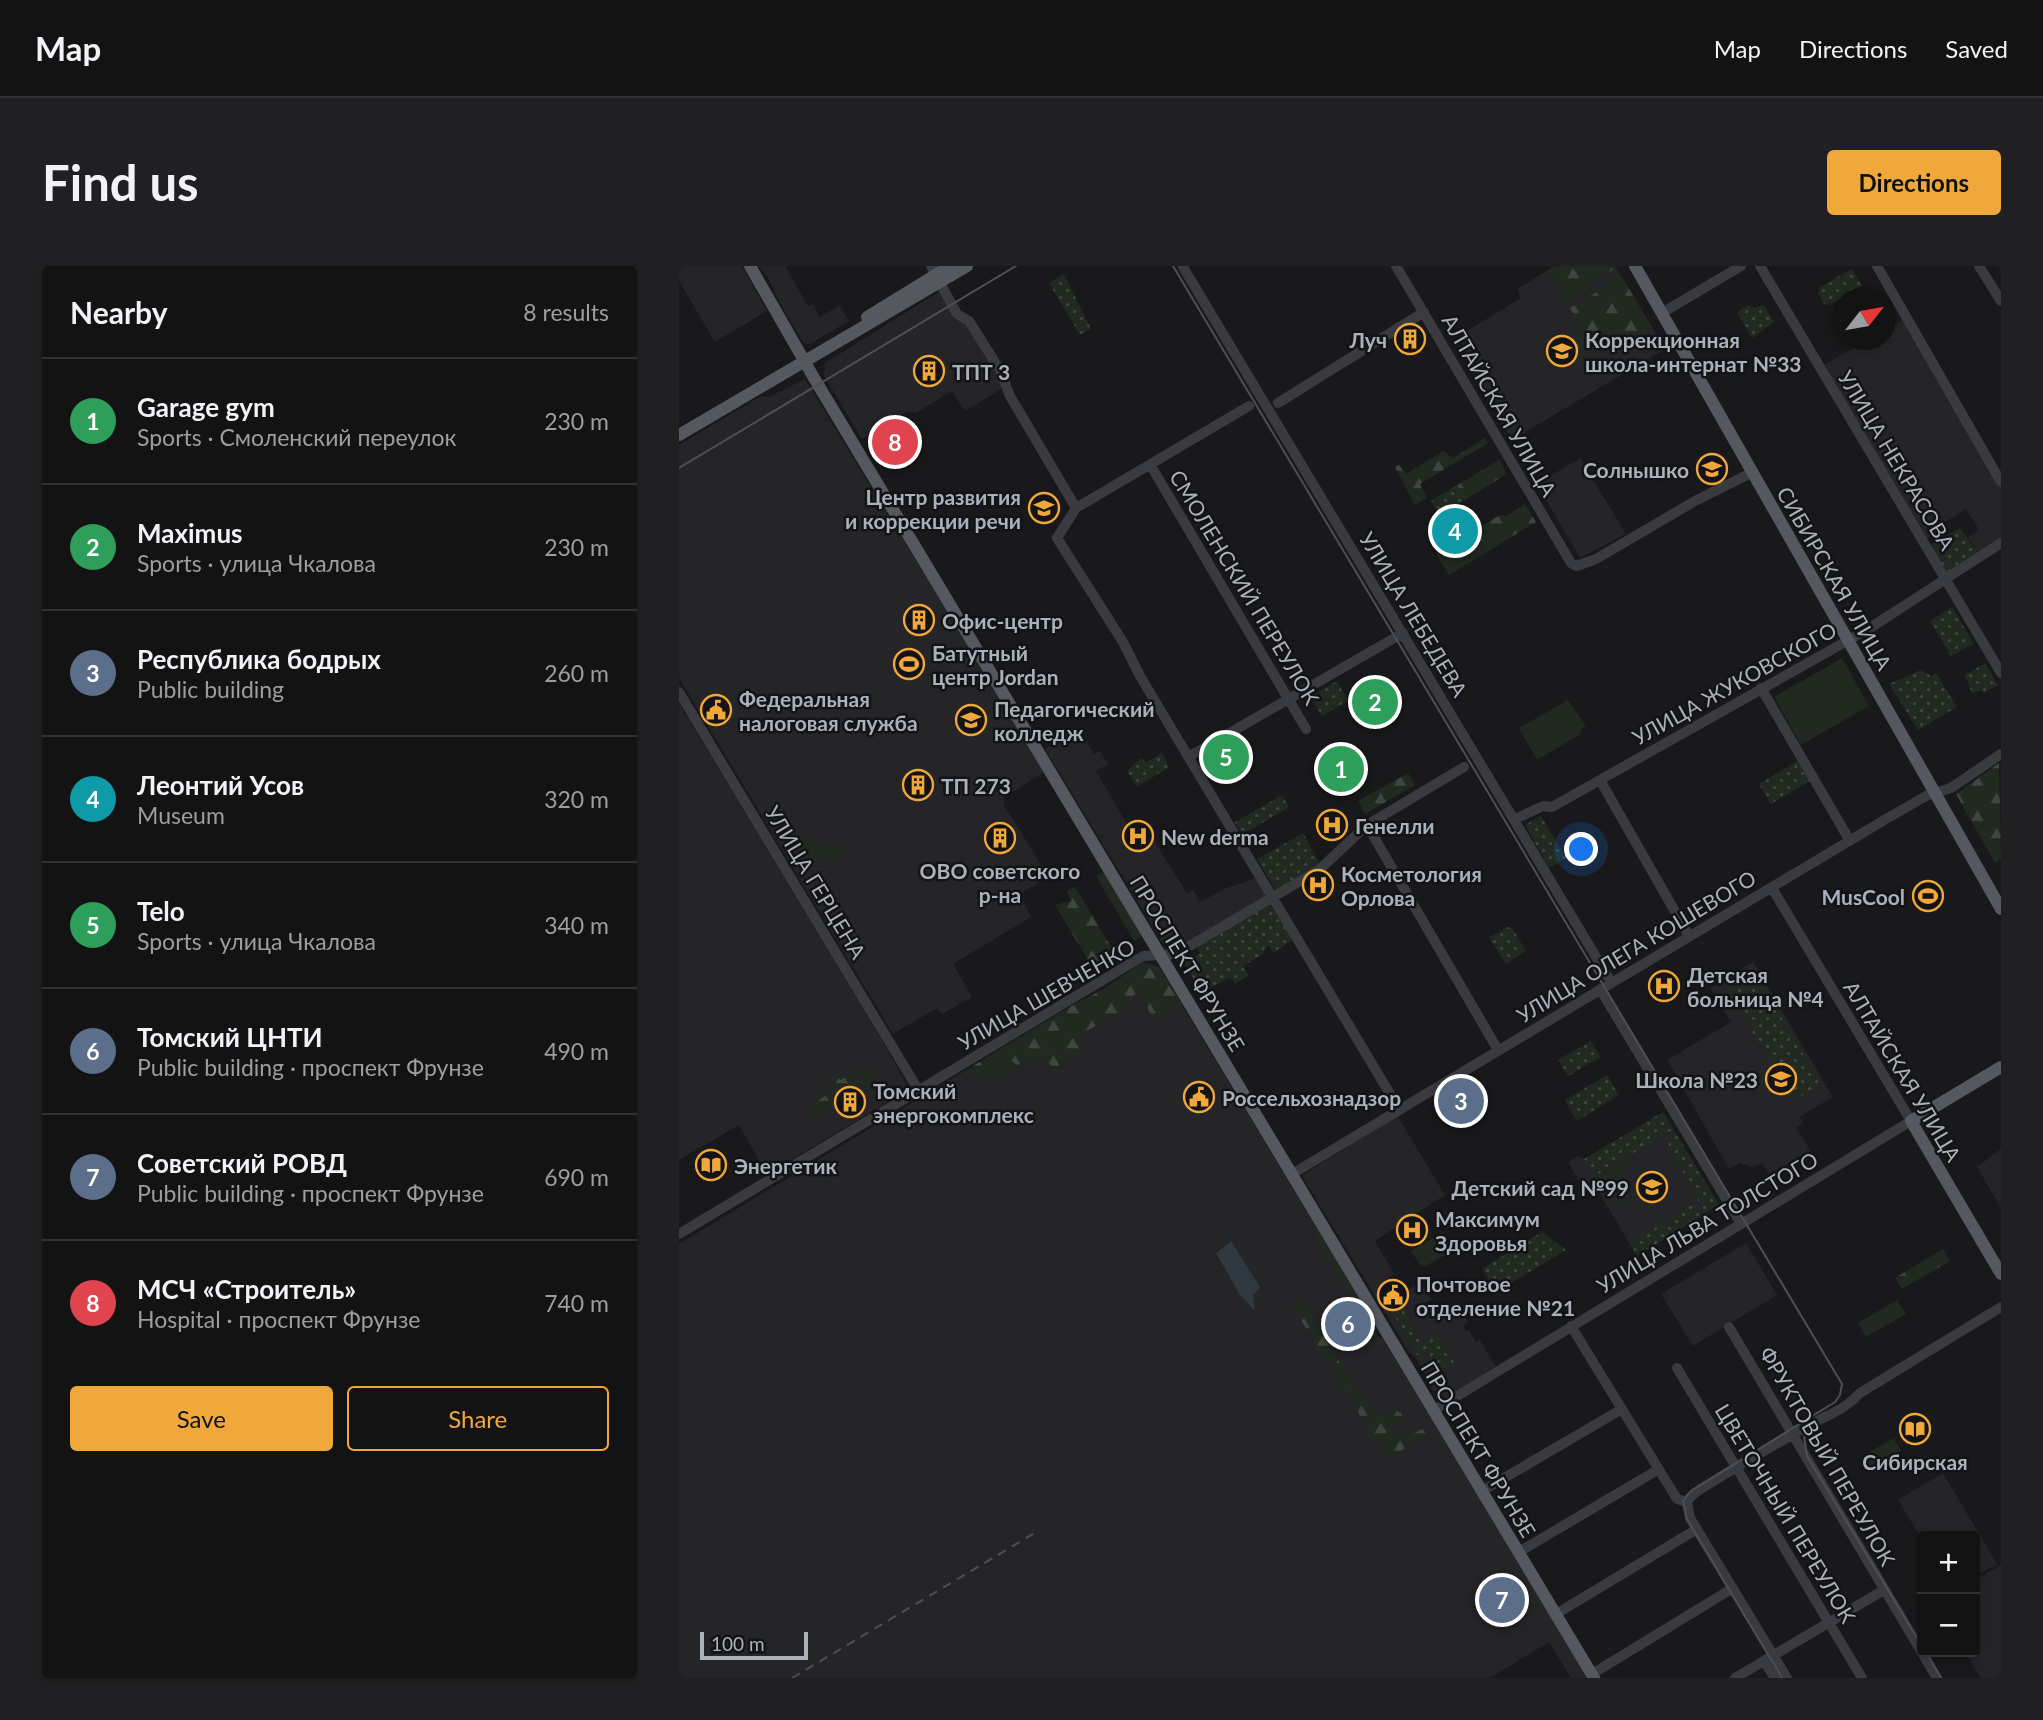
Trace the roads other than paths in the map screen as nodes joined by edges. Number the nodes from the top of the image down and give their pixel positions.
1 (750, 266) edge
2 (950, 266) edge
3 (967, 266) edge
4 (1397, 266) edge
5 (1635, 266) edge
6 (1741, 266) edge
7 (1760, 266) edge
8 (1979, 266) edge
9 (1183, 267) edge
10 (1879, 267) edge
11 (936, 274) edge
12 (2001, 301) edge
13 (1424, 312) junction
14 (1662, 313) junction
15 (803, 359) junction
16 (1278, 403) dead end
17 (1249, 406) dead end
18 (679, 427) edge
19 (679, 435) edge
20 (1151, 466) junction
21 (1753, 472) junction
22 (2001, 482) edge
23 (1076, 508) junction
24 (2001, 543) edge
25 (1945, 579) junction
26 (1403, 633) junction
27 (1848, 640) junction
28 (2001, 673) edge
29 (1762, 688) junction
30 (679, 692) edge
31 (1289, 699) junction
32 (1306, 729) dead end
33 (2001, 754) edge
34 (1188, 757) junction
35 (1464, 767) dead end
36 (1600, 780) junction
37 (1934, 793) junction
38 (1515, 819) junction
39 (1367, 825) junction
40 (1850, 841) junction
41 (1772, 888) junction
42 (1271, 898) junction
43 (2001, 909) edge
44 (1689, 936) junction
45 (1161, 954) junction
46 (1611, 982) junction
47 (1600, 989) junction
48 (1498, 1050) junction
49 (2001, 1067) edge
50 (919, 1091) junction
51 (1399, 1110) junction
52 (1911, 1121) junction
53 (1292, 1174) junction
54 (1741, 1224) junction
55 (679, 1234) edge
56 (2001, 1274) edge
57 (2001, 1307) edge
58 (1571, 1326) junction
59 (1729, 1327) dead end
60 (1677, 1368) dead end
61 (1622, 1409) junction
62 (1434, 1410) junction
63 (1793, 1434) junction
64 (1737, 1467) junction
65 (1659, 1469) junction
66 (1482, 1491) junction
67 (1687, 1502) junction
68 (1697, 1529) junction
69 (1519, 1552) junction
70 (1733, 1588) junction
71 (1884, 1590) junction
72 (1556, 1614) junction
73 (1829, 1622) junction
74 (1769, 1658) junction
75 (1593, 1676) edge
76 (1735, 1678) edge
77 (1775, 1678) edge
78 (1787, 1678) edge
79 (1863, 1678) edge
80 (1937, 1678) edge

1 - 15 main road, ПРОСПЕКТ ФРУНЗЕ
2 - 11 main road
3 - 11 main road
4 - 13 street, АЛТАЙСКАЯ УЛИЦА
5 - 14 main road, СИБИРСКАЯ УЛИЦА
6 - 14 street
7 - 25 street, УЛИЦА НЕКРАСОВА
8 - 12 street
9 - 26 street, УЛИЦА ЛЕБЕДЕВА
10 - 22 street
11 - 15 main road
11 - 23 street
13 - 16 street
13 - 21 street, АЛТАЙСКАЯ УЛИЦА
14 - 21 main road, СИБИРСКАЯ УЛИЦА
15 - 18 main road
15 - 19 main road
15 - 45 main road, ПРОСПЕКТ ФРУНЗЕ
17 - 20 street
20 - 23 street
20 - 31 street, СМОЛЕНСКИЙ ПЕРЕУЛОК
21 - 27 main road, СИБИРСКАЯ УЛИЦА
23 - 34 street
24 - 25 street, УЛИЦА ЖУКОВСКОГО
25 - 27 street, УЛИЦА ЖУКОВСКОГО
25 - 28 street, УЛИЦА НЕКРАСОВА
26 - 31 street
26 - 38 street, УЛИЦА ЛЕБЕДЕВА
27 - 29 street, УЛИЦА ЖУКОВСКОГО
27 - 37 main road, СИБИРСКАЯ УЛИЦА
29 - 36 street, УЛИЦА ЖУКОВСКОГО
29 - 40 street
30 - 50 street, УЛИЦА ГЕРЦЕНА
31 - 32 street, СМОЛЕНСКИЙ ПЕРЕУЛОК
31 - 34 street
33 - 37 street, УЛИЦА ОЛЕГА КОШЕВОГО
34 - 42 street
35 - 39 street, УЛИЦА ШЕВЧЕНКО
36 - 38 street, УЛИЦА ЖУКОВСКОГО
36 - 44 street
37 - 40 street, УЛИЦА ОЛЕГА КОШЕВОГО
37 - 43 main road, СИБИРСКАЯ УЛИЦА
38 - 46 street, УЛИЦА ЛЕБЕДЕВА
39 - 42 street, УЛИЦА ШЕВЧЕНКО
39 - 48 street
40 - 41 street, УЛИЦА ОЛЕГА КОШЕВОГО
41 - 44 street, УЛИЦА ОЛЕГА КОШЕВОГО
41 - 52 street, АЛТАЙСКАЯ УЛИЦА
42 - 45 street, УЛИЦА ШЕВЧЕНКО
42 - 51 street
44 - 46 street, УЛИЦА ОЛЕГА КОШЕВОГО
45 - 50 street, УЛИЦА ШЕВЧЕНКО
45 - 53 main road, ПРОСПЕКТ ФРУНЗЕ
46 - 47 street, УЛИЦА ОЛЕГА КОШЕВОГО
47 - 48 street, УЛИЦА ОЛЕГА КОШЕВОГО
47 - 54 street
48 - 51 street, УЛИЦА ОЛЕГА КОШЕВОГО
49 - 52 main road, УЛИЦА ЛЬВА ТОЛСТОГО
50 - 55 street, УЛИЦА ШЕВЧЕНКО
51 - 53 street, УЛИЦА ОЛЕГА КОШЕВОГО
52 - 54 street, УЛИЦА ЛЬВА ТОЛСТОГО
52 - 56 main road, АЛТАЙСКАЯ УЛИЦА
53 - 62 main road, ПРОСПЕКТ ФРУНЗЕ
54 - 58 street, УЛИЦА ЛЬВА ТОЛСТОГО
57 - 63 street
58 - 61 street
58 - 62 street, УЛИЦА ЛЬВА ТОЛСТОГО
59 - 63 street, ФРУКТОВЫЙ ПЕРЕУЛОК
60 - 64 street, ЦВЕТОЧНЫЙ ПЕРЕУЛОК
61 - 65 street
61 - 66 street
62 - 66 main road, ПРОСПЕКТ ФРУНЗЕ
63 - 64 street
63 - 71 street, ФРУКТОВЫЙ ПЕРЕУЛОК
64 - 67 street
64 - 73 street, ЦВЕТОЧНЫЙ ПЕРЕУЛОК
65 - 67 street
65 - 69 street
66 - 69 main road, ПРОСПЕКТ ФРУНЗЕ
67 - 68 street
68 - 70 street
68 - 72 street
69 - 72 main road, ПРОСПЕКТ ФРУНЗЕ
70 - 74 street
70 - 75 street
71 - 73 street
71 - 80 street, ФРУКТОВЫЙ ПЕРЕУЛОК
72 - 75 main road, ПРОСПЕКТ ФРУНЗЕ
73 - 74 street
73 - 79 street, ЦВЕТОЧНЫЙ ПЕРЕУЛОК
74 - 76 street
74 - 77 street
74 - 78 street

